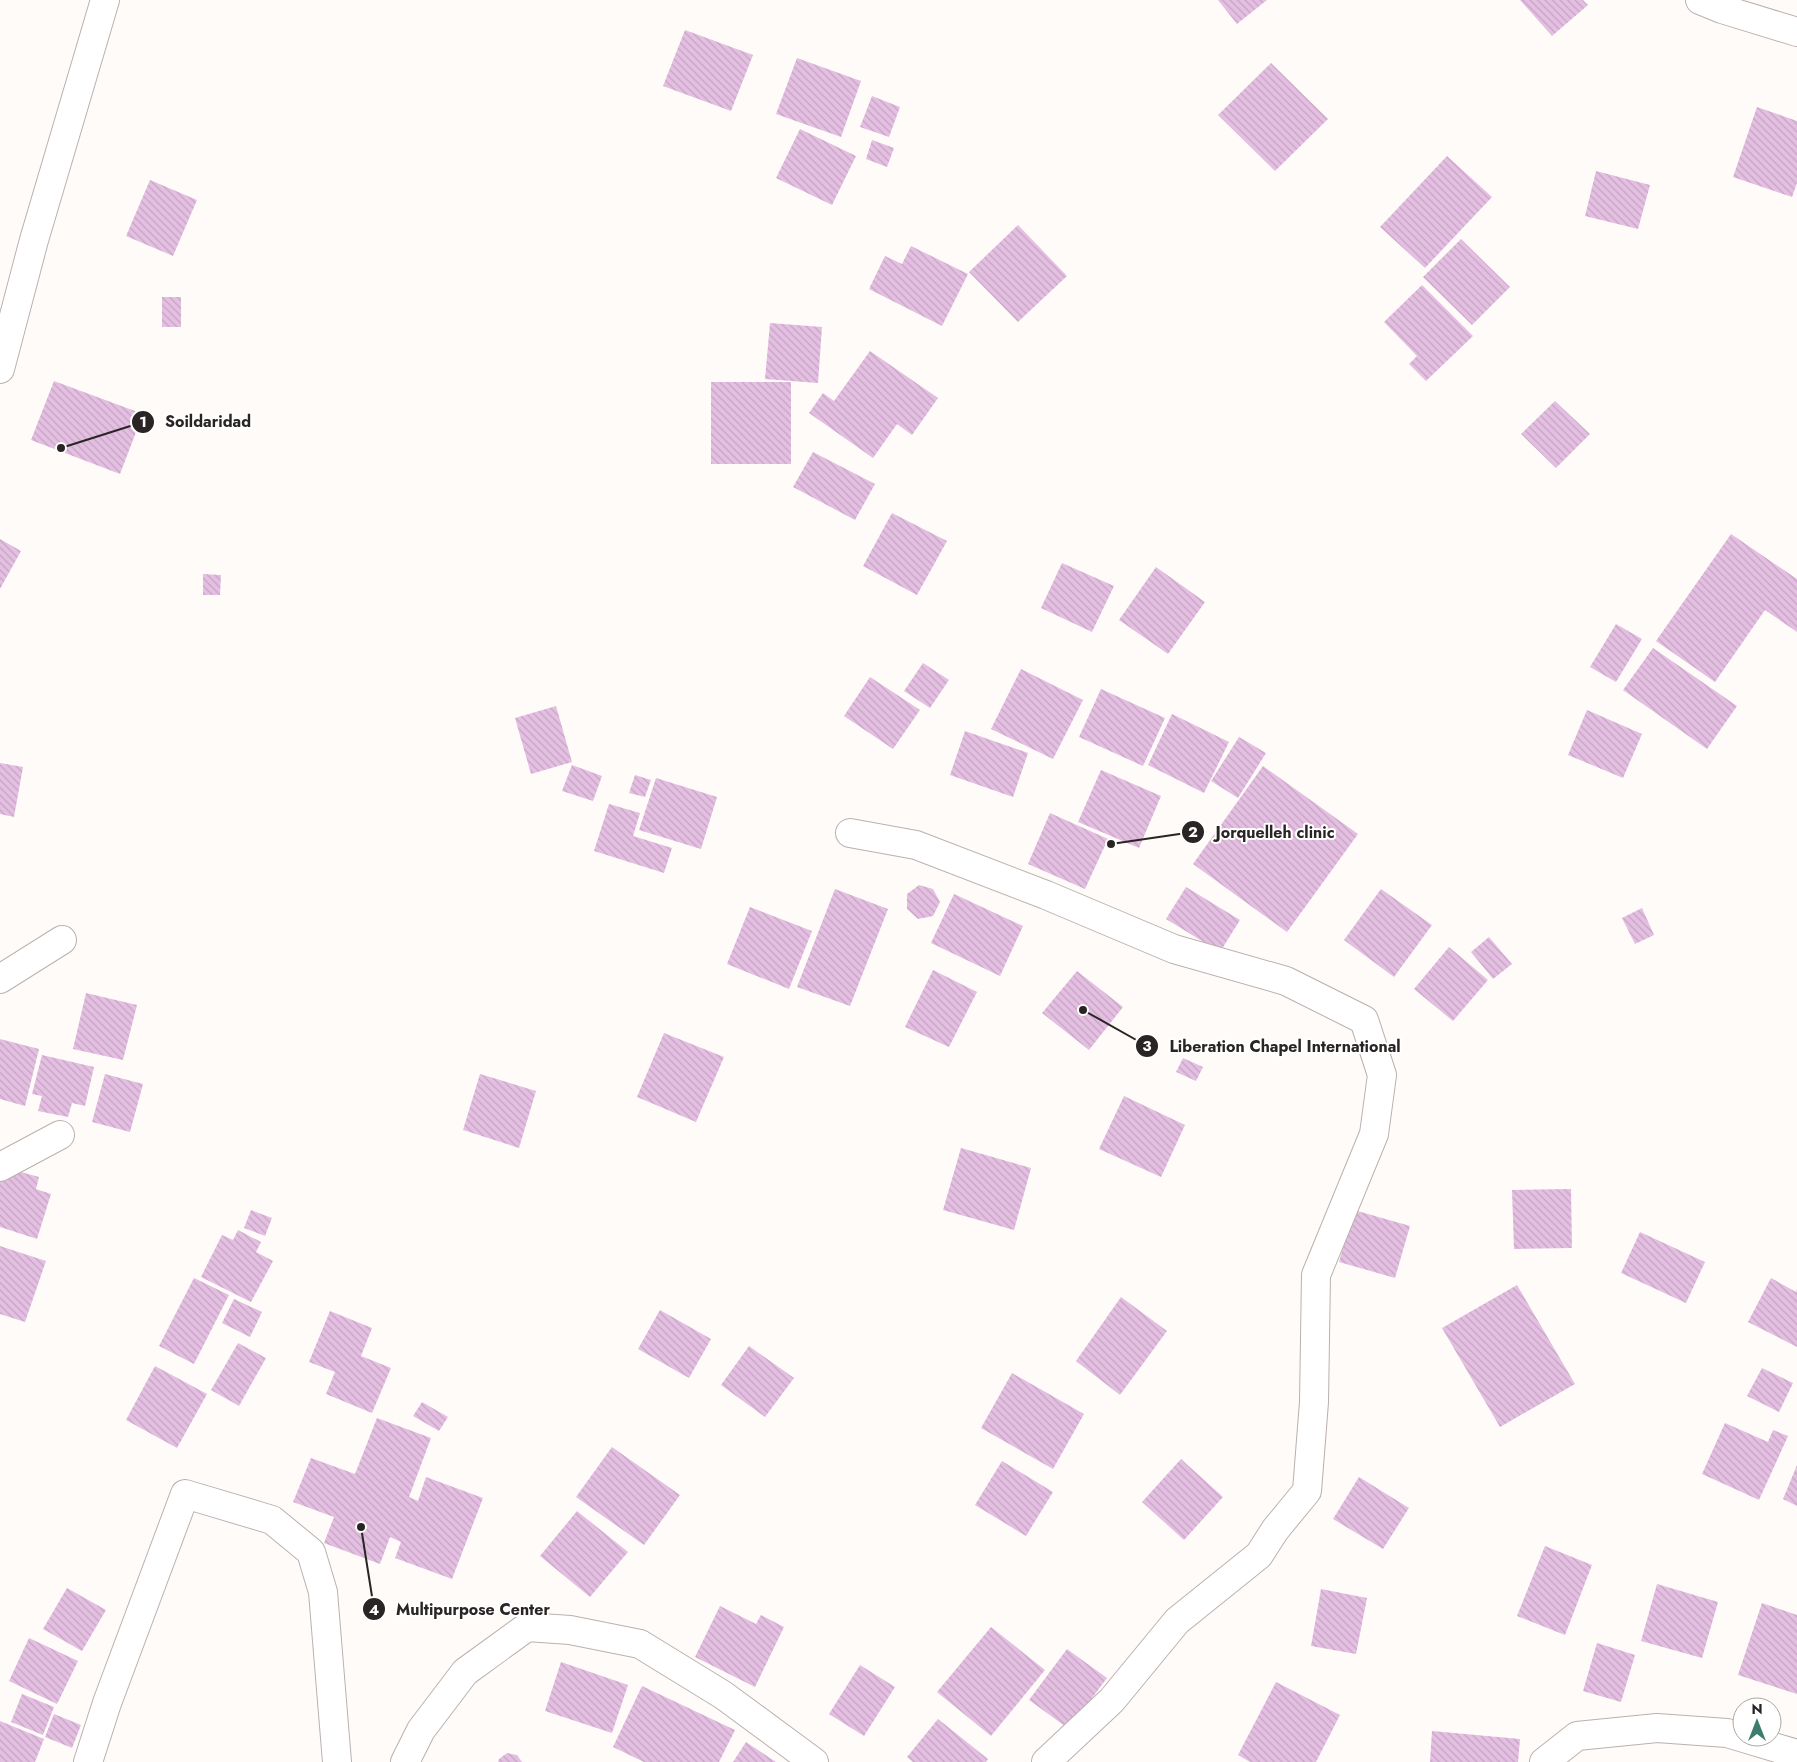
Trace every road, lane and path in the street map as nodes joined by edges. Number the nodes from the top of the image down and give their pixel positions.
1 (105, 0) edge
2 (1700, 0) edge
3 (1797, 32) edge
4 (0, 369) edge
5 (850, 833) dead end
6 (62, 940) dead end
7 (0, 979) edge
8 (60, 1135) dead end
9 (0, 1167) edge
10 (1797, 1754) edge
11 (88, 1762) edge
12 (338, 1762) edge
13 (405, 1762) edge
14 (814, 1762) edge
15 (1046, 1762) edge
16 (1544, 1762) edge

1 - 4 street
2 - 3 street
5 - 15 street
6 - 7 street
8 - 9 street
10 - 16 street
11 - 12 street
13 - 14 street

